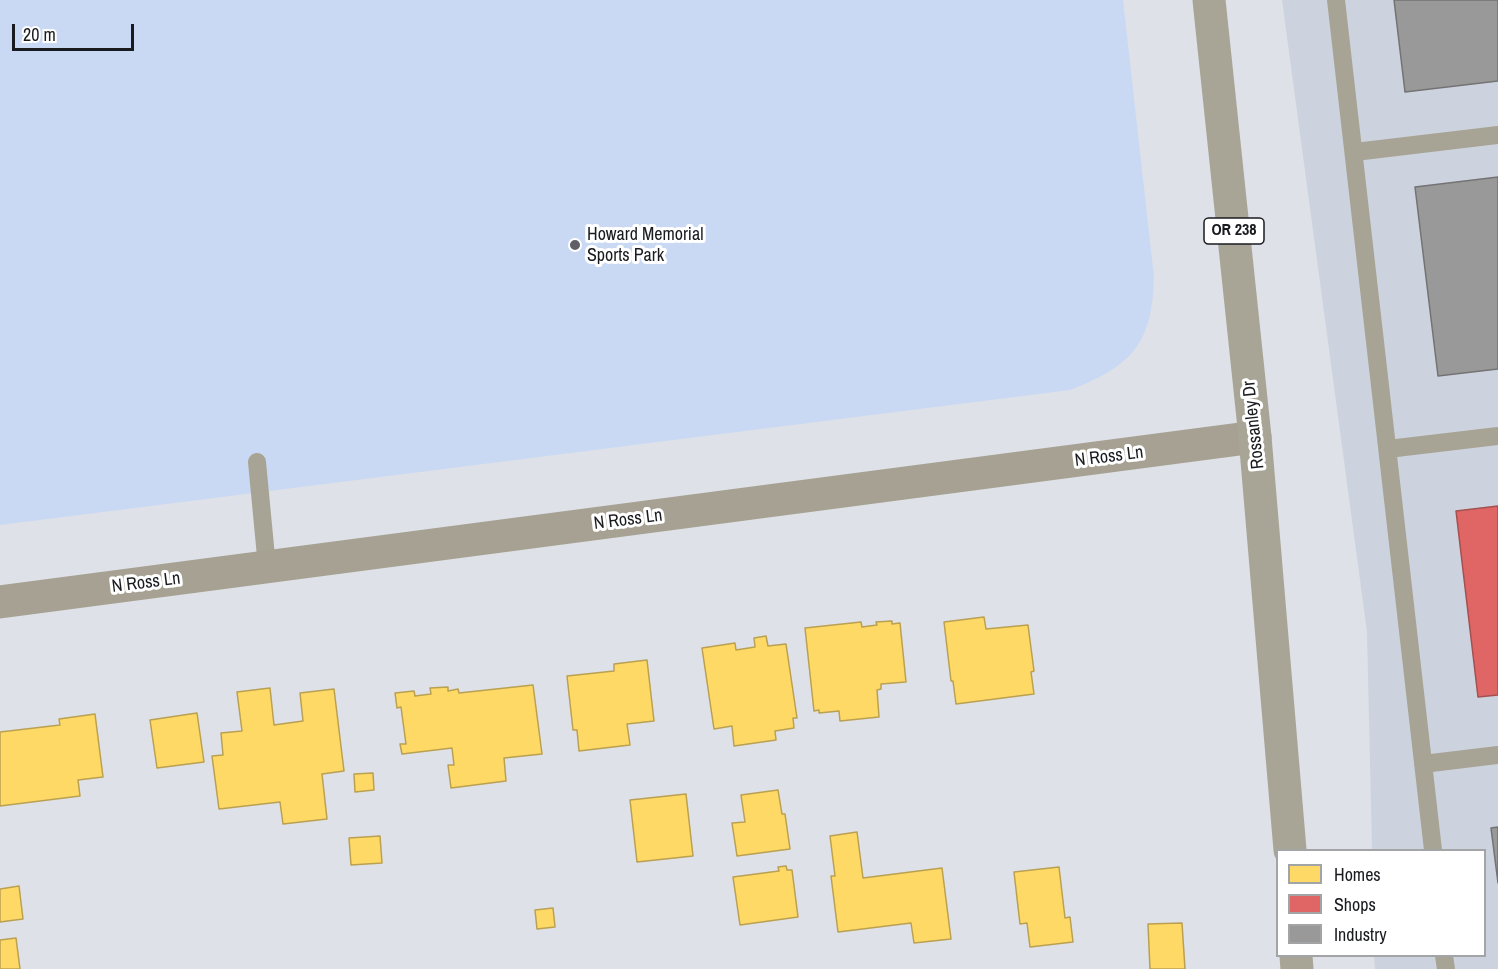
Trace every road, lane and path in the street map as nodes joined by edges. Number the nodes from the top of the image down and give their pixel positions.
1 (1209, 0) edge
2 (1336, 0) edge
3 (1498, 135) edge
4 (1354, 152) junction
5 (1498, 436) edge
6 (1255, 437) junction
7 (1388, 449) junction
8 (257, 462) dead end
9 (267, 567) junction
10 (0, 602) edge
11 (1498, 755) edge
12 (1423, 764) junction
13 (1290, 849) edge
14 (1433, 849) edge

1 - 6 main road, Rossanley Dr / OR 238
2 - 4 lane
3 - 4 lane
4 - 7 lane
5 - 7 lane
6 - 9 main road, N Ross Ln
6 - 13 main road, Rossanley Dr / OR 238
7 - 12 lane
8 - 9 lane
9 - 10 main road, N Ross Ln
11 - 12 lane
12 - 14 lane

